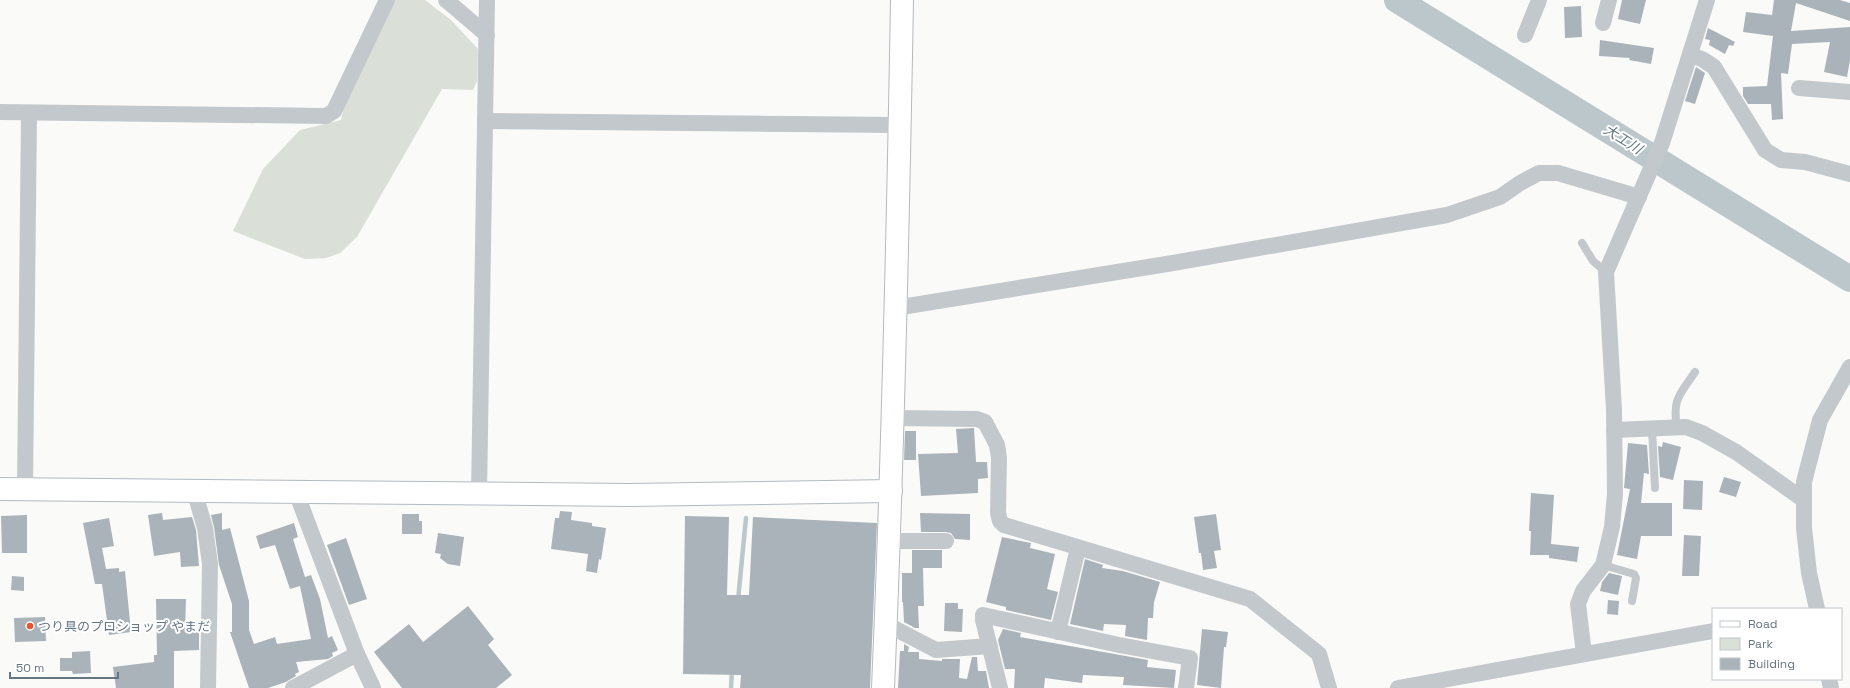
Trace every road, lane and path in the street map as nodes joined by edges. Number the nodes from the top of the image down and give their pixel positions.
1 (387, 0) edge
2 (446, 0) edge
3 (487, 0) edge
4 (902, 0) edge
5 (1539, 0) edge
6 (1609, 0) edge
7 (1707, 0) edge
8 (1603, 23) dead end
9 (487, 35) junction
10 (1524, 35) dead end
11 (1690, 55) junction
12 (1799, 88) dead end
13 (1850, 92) edge
14 (0, 112) edge
15 (29, 112) junction
16 (485, 121) junction
17 (900, 125) junction
18 (1850, 174) edge
19 (1638, 197) junction
20 (1582, 243) dead end
21 (1606, 272) junction
22 (895, 308) junction
23 (1850, 367) edge
24 (1695, 372) dead end
25 (894, 418) junction
26 (1677, 428) junction
27 (1652, 429) junction
28 (1614, 430) junction
29 (25, 488) junction
30 (1655, 488) dead end
31 (0, 489) edge
32 (194, 490) junction
33 (892, 491) junction
34 (296, 492) junction
35 (479, 494) junction
36 (1804, 500) junction
37 (946, 541) dead end
38 (890, 542) junction
39 (1078, 548) junction
40 (1604, 565) junction
41 (1632, 601) dead end
42 (1817, 608) edge
43 (886, 624) junction
44 (1712, 631) edge
45 (1058, 632) junction
46 (990, 646) junction
47 (357, 654) junction
48 (1584, 654) junction
49 (208, 688) edge
50 (293, 688) edge
51 (373, 688) edge
52 (883, 688) edge
53 (1000, 688) edge
54 (1186, 688) edge
55 (1330, 688) edge
56 (1398, 688) edge

1 - 15 street
2 - 9 street
3 - 9 street
4 - 17 street
5 - 10 street
6 - 8 street
7 - 11 street
9 - 16 street
11 - 18 street
11 - 19 street
12 - 13 street
14 - 15 street
15 - 29 street
16 - 17 street
16 - 35 street
17 - 22 street
19 - 21 street
19 - 22 street
20 - 21 lane
21 - 28 street
22 - 25 street
23 - 36 street
24 - 26 lane
25 - 33 street
25 - 39 street
26 - 27 street
26 - 36 street
27 - 28 street
27 - 30 lane
28 - 40 street
29 - 31 street
29 - 32 street
32 - 34 street
32 - 49 street
33 - 35 street
33 - 38 street
34 - 35 street
34 - 47 street
36 - 42 street
37 - 38 street
38 - 43 street
39 - 45 street
39 - 55 street
40 - 41 lane
40 - 48 street
43 - 46 street
43 - 52 street
44 - 48 street
45 - 46 street
45 - 54 street
46 - 53 street
47 - 50 street
47 - 51 street
48 - 56 street

